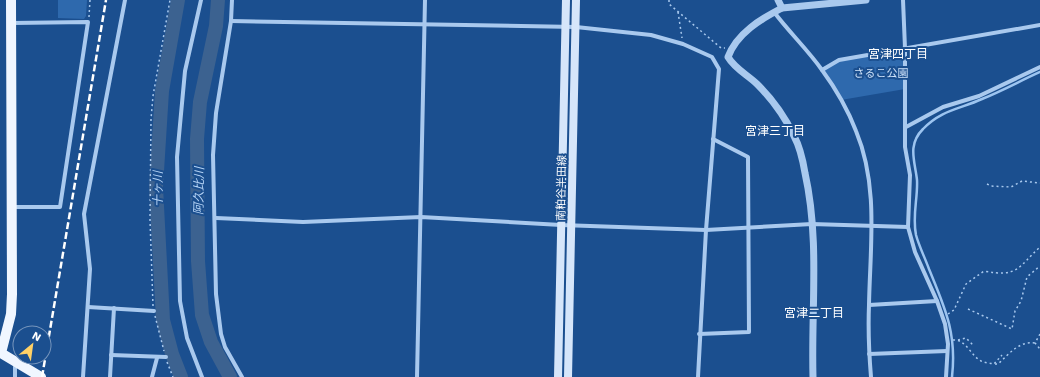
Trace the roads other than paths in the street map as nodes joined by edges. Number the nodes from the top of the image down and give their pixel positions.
1 (11, 0) edge
2 (125, 0) edge
3 (201, 0) edge
4 (232, 0) edge
5 (425, 0) edge
6 (566, 0) edge
7 (576, 0) edge
8 (778, 0) edge
9 (866, 0) edge
10 (903, 0) edge
11 (782, 8) junction
12 (774, 12) junction
13 (231, 21) junction
14 (11, 23) junction
15 (424, 25) junction
16 (1040, 25) edge
17 (566, 26) junction
18 (576, 27) junction
19 (905, 48) junction
20 (1040, 67) edge
21 (822, 70) junction
22 (906, 127) junction
23 (713, 139) junction
24 (11, 207) junction
25 (421, 217) junction
26 (216, 218) junction
27 (812, 224) junction
28 (561, 225) junction
29 (571, 226) junction
30 (748, 227) junction
31 (872, 227) junction
32 (908, 227) junction
33 (706, 230) junction
34 (937, 301) junction
35 (868, 305) junction
36 (88, 307) junction
37 (114, 308) junction
38 (154, 311) road end
39 (699, 334) junction
40 (947, 351) junction
41 (0, 354) edge
42 (869, 354) junction
43 (111, 355) junction
44 (166, 357) road end
45 (157, 358) junction
46 (12, 359) edge
47 (17, 365) edge
48 (23, 365) edge
49 (15, 377) edge
50 (41, 377) edge
51 (83, 377) edge
52 (110, 377) edge
53 (152, 377) edge
54 (202, 377) edge
55 (242, 377) edge
56 (417, 377) edge
57 (558, 377) edge
58 (568, 377) edge
59 (698, 377) edge
60 (813, 377) edge
61 (871, 377) edge
62 (946, 377) edge

1 - 14 main road
2 - 36 street
3 - 54 street
4 - 13 street
5 - 15 street
6 - 17 main road, 南粕谷半田線
7 - 18 main road, 南粕谷半田線
8 - 11 street
9 - 11 street
10 - 19 street
11 - 12 street
12 - 21 street
12 - 27 street
13 - 15 street
13 - 26 street
14 - 24 main road
14 - 24 street
15 - 17 street
15 - 25 street
16 - 19 street
17 - 18 street
17 - 28 main road, 南粕谷半田線
18 - 23 street
18 - 29 main road, 南粕谷半田線
19 - 21 street
19 - 22 street
20 - 22 street
21 - 31 street
22 - 32 street
23 - 30 street
23 - 33 street
24 - 41 main road
25 - 26 street
25 - 28 street
25 - 56 street
26 - 55 street
27 - 30 street
27 - 31 street
27 - 60 street
28 - 29 street
28 - 57 main road, 南粕谷半田線
29 - 33 street
29 - 58 main road, 南粕谷半田線
30 - 33 street
30 - 39 street
31 - 32 street
31 - 35 street
32 - 34 street
33 - 39 street
34 - 35 street
34 - 40 street
35 - 42 street
36 - 37 street
36 - 51 street
37 - 38 street
37 - 43 street
39 - 59 street
40 - 42 street
40 - 62 street
41 - 46 main road
42 - 61 street
43 - 45 street
43 - 52 street
44 - 45 street
45 - 53 street
47 - 49 street
48 - 50 main road

